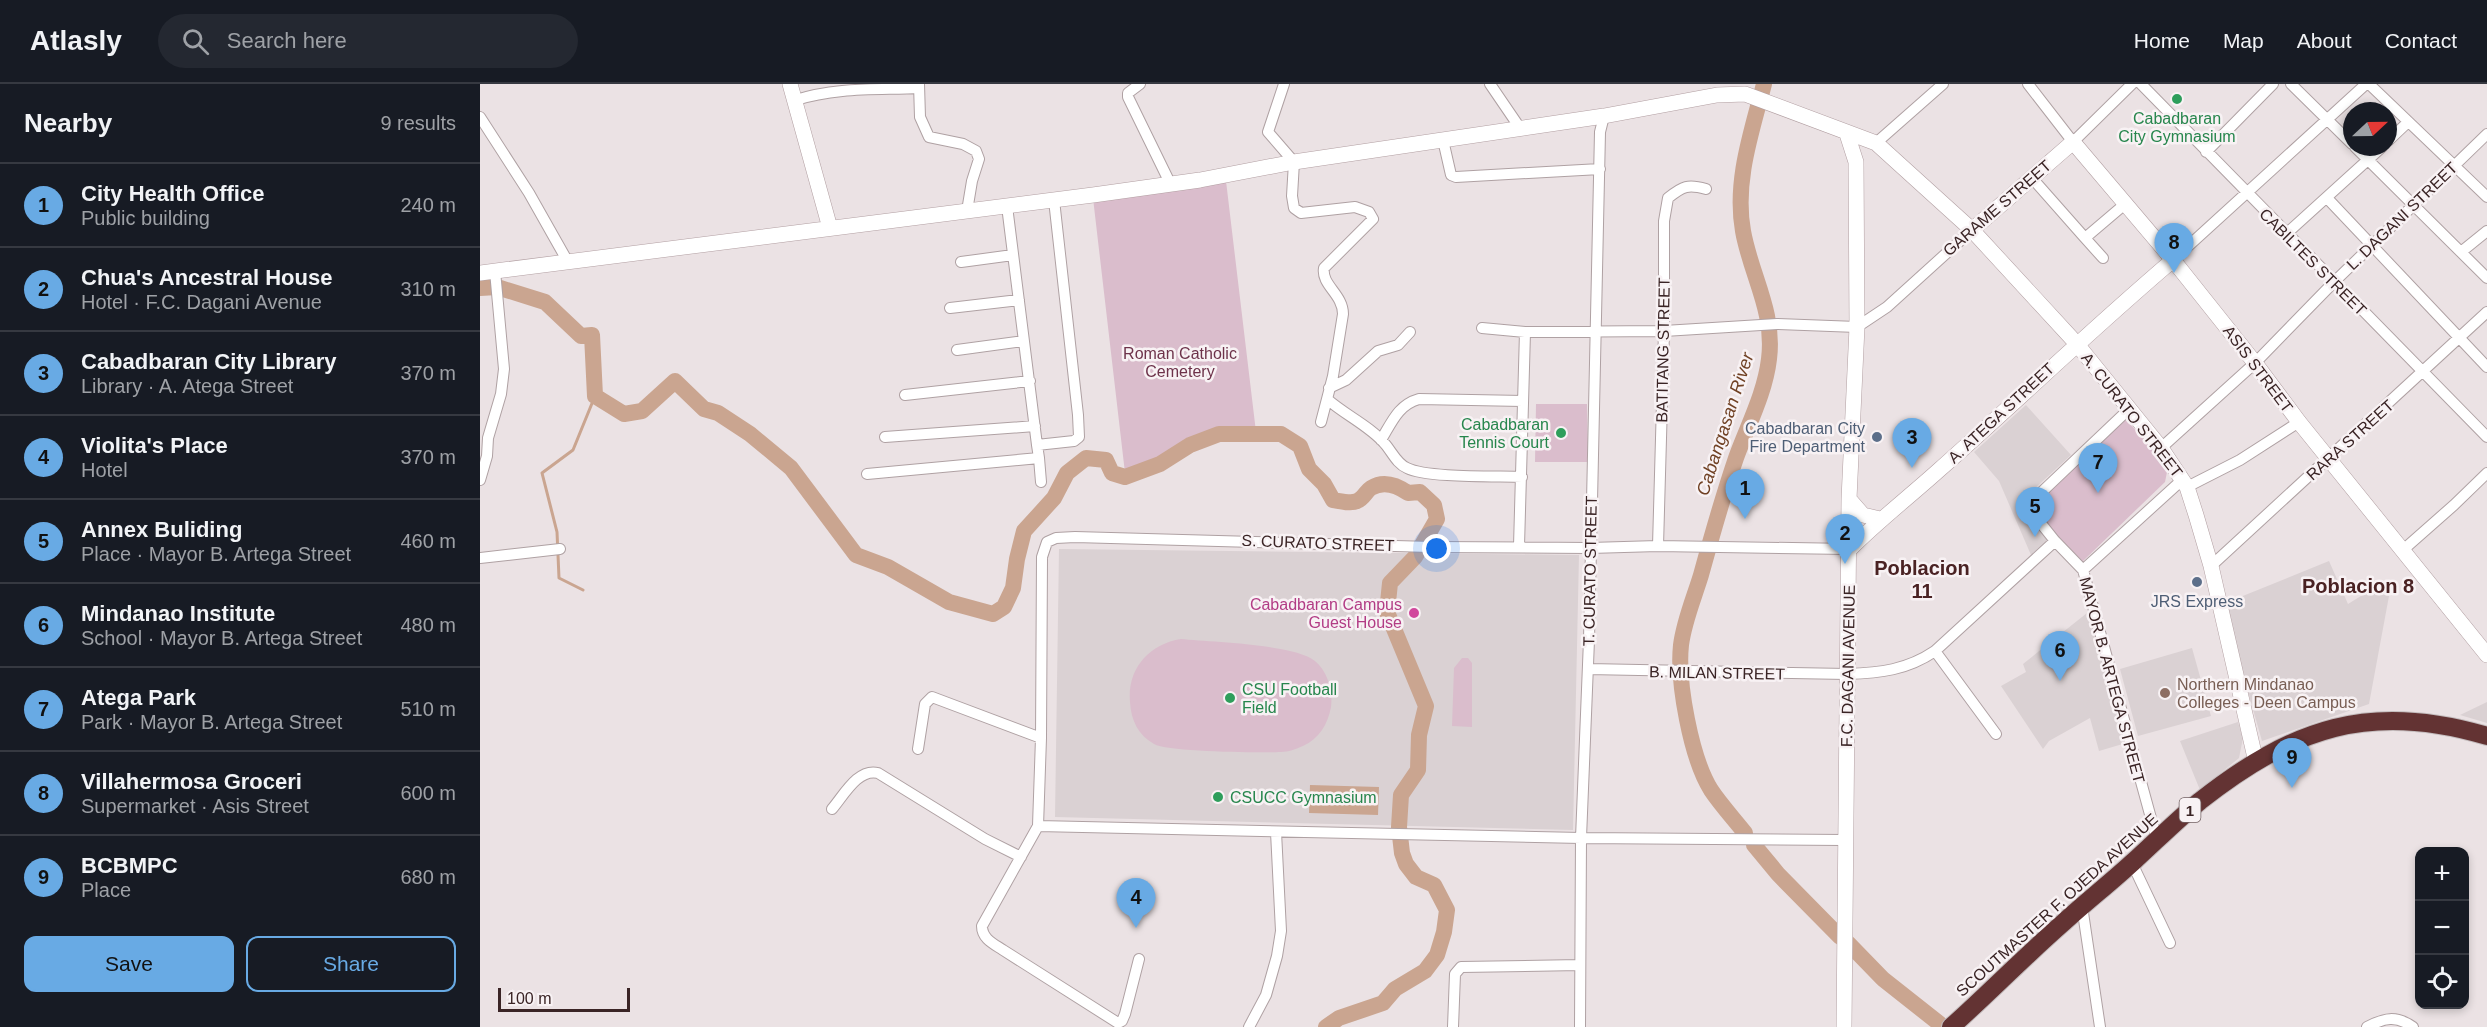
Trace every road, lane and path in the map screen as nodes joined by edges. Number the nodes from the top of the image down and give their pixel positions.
1 (790, 84) edge
2 (1140, 84) edge
3 (1284, 84) edge
4 (1490, 84) edge
5 (1718, 84) edge
6 (1732, 84) edge
7 (1943, 84) edge
8 (2028, 84) edge
9 (2132, 84) edge
10 (2141, 84) edge
11 (2273, 84) edge
12 (2291, 84) edge
13 (2368, 84) edge
14 (919, 86) edge
15 (1706, 97) junction
16 (1754, 97) junction
17 (796, 100) junction
18 (480, 117) edge
19 (1598, 117) junction
20 (2326, 118) junction
21 (2408, 122) junction
22 (1520, 128) junction
23 (2397, 132) edge
24 (1847, 134) junction
25 (2487, 134) edge
26 (2343, 136) edge
27 (1443, 140) junction
28 (2073, 142) junction
29 (1876, 143) junction
30 (2205, 152) junction
31 (2364, 156) edge
32 (2372, 156) edge
33 (2368, 160) junction
34 (1294, 162) junction
35 (1856, 162) junction
36 (2455, 165) junction
37 (1600, 169) junction
38 (2032, 178) junction
39 (1170, 183) junction
40 (1706, 189) dead end
41 (2245, 193) junction
42 (2487, 197) edge
43 (2327, 198) junction
44 (1054, 200) junction
45 (2125, 204) junction
46 (2413, 205) junction
47 (1007, 206) junction
48 (967, 211) junction
49 (830, 228) junction
50 (1972, 230) junction
51 (2487, 231) edge
52 (2286, 234) junction
53 (2085, 238) junction
54 (2372, 246) junction
55 (2461, 252) junction
56 (1013, 255) junction
57 (2103, 258) dead end
58 (2173, 260) junction
59 (568, 262) junction
60 (961, 262) dead end
61 (492, 277) edge
62 (2487, 278) edge
63 (2333, 283) junction
64 (1019, 300) junction
65 (950, 308) dead end
66 (2487, 312) edge
67 (1857, 327) junction
68 (1482, 328) dead end
69 (1664, 331) junction
70 (1524, 332) junction
71 (1596, 332) junction
72 (1410, 333) dead end
73 (2457, 337) junction
74 (1023, 341) junction
75 (2076, 343) junction
76 (957, 350) dead end
77 (2256, 363) junction
78 (2487, 367) edge
79 (2423, 372) junction
80 (1030, 381) junction
81 (1328, 393) junction
82 (905, 395) dead end
83 (1523, 401) junction
84 (2128, 411) junction
85 (1321, 422) dead end
86 (2299, 422) junction
87 (1035, 426) junction
88 (885, 437) dead end
89 (2487, 437) edge
90 (1381, 440) junction
91 (1037, 446) junction
92 (2161, 448) junction
93 (1039, 458) junction
94 (2329, 459) junction
95 (2487, 473) edge
96 (867, 474) dead end
97 (1522, 477) junction
98 (480, 480) edge
99 (1041, 482) dead end
100 (2185, 484) junction
101 (1849, 499) junction
102 (1880, 519) junction
103 (2055, 541) junction
104 (1519, 546) junction
105 (1658, 546) junction
106 (1590, 548) junction
107 (555, 549) dead end
108 (1850, 549) junction
109 (2403, 550) junction
110 (480, 558) edge
111 (2211, 566) junction
112 (2083, 570) junction
113 (1935, 651) junction
114 (2487, 655) edge
115 (1587, 669) junction
116 (1846, 674) junction
117 (1996, 734) dead end
118 (2487, 736) edge
119 (1041, 738) junction
120 (918, 749) dead end
121 (2256, 762) junction
122 (832, 809) dead end
123 (1038, 826) junction
124 (1276, 832) junction
125 (1581, 838) junction
126 (1844, 840) junction
127 (2157, 840) junction
128 (1021, 857) junction
129 (2132, 863) junction
130 (2082, 906) junction
131 (2170, 943) dead end
132 (1139, 959) dead end
133 (1580, 966) junction
134 (1249, 1027) edge
135 (1453, 1027) edge
136 (1580, 1027) edge
137 (1844, 1027) edge
138 (1951, 1027) edge
139 (2100, 1027) edge
140 (2367, 1027) edge
141 (2412, 1027) edge

1 - 17 main road
2 - 39 street
3 - 34 street
4 - 22 street
5 - 15 main road
6 - 16 main road
7 - 29 street
8 - 28 street, ASIS STREET
9 - 28 street, GARAME STREET
10 - 30 street, CABILTES STREET
11 - 30 street
12 - 20 street
13 - 20 street, A. ATEGA STREET
13 - 21 street
14 - 17 street
14 - 48 street
15 - 16 main road
15 - 19 main road
16 - 24 main road
17 - 49 main road
18 - 59 street
19 - 22 main road
19 - 37 street, T. CURATO STREET
20 - 26 street
20 - 41 street, A. ATEGA STREET
21 - 23 street
21 - 36 street
22 - 27 main road
24 - 29 main road
24 - 35 main road, F.C. DAGANI AVENUE
25 - 36 street, L. DAGANI STREET
27 - 34 main road
27 - 37 street
28 - 38 main road, GARAME STREET
28 - 45 main road, ASIS STREET
29 - 35 main road
29 - 50 main road, A. CURATO STREET
30 - 41 street, CABILTES STREET
31 - 33 street
32 - 33 street
33 - 43 street
33 - 46 street
34 - 39 main road
34 - 81 street
35 - 67 main road, F.C. DAGANI AVENUE
36 - 42 street
36 - 46 street, L. DAGANI STREET
37 - 71 street, T. CURATO STREET
38 - 50 main road, GARAME STREET
38 - 53 street
39 - 44 main road
40 - 69 street, BATITANG STREET
41 - 52 street, CABILTES STREET
41 - 58 street, A. ATEGA STREET
43 - 52 street
43 - 54 street
44 - 47 main road
44 - 91 street
45 - 53 street
45 - 58 main road, ASIS STREET
46 - 54 street, L. DAGANI STREET
46 - 55 street
47 - 48 main road
47 - 56 street
48 - 49 main road
49 - 59 main road
50 - 67 street, GARAME STREET
50 - 75 main road, A. CURATO STREET
51 - 55 street
52 - 63 street, CABILTES STREET
53 - 57 street
54 - 63 street, L. DAGANI STREET
54 - 73 street
55 - 62 street
56 - 60 street
56 - 64 street
58 - 75 main road, A. ATEGA STREET
58 - 77 main road, ASIS STREET
59 - 61 main road
61 - 98 street
63 - 77 street, L. DAGANI STREET
63 - 79 street, CABILTES STREET
64 - 65 street
64 - 74 street
66 - 73 street, RARA STREET
67 - 69 street
67 - 101 main road, F.C. DAGANI AVENUE
68 - 70 street
69 - 71 street
69 - 105 street, BATITANG STREET
70 - 71 street
70 - 83 street
71 - 106 street, T. CURATO STREET
72 - 81 street
73 - 78 street
73 - 79 street, RARA STREET
74 - 76 street
74 - 80 street
75 - 84 main road, A. CURATO STREET
75 - 102 main road, A. ATEGA STREET
77 - 86 main road, ASIS STREET
77 - 92 street, L. DAGANI STREET
79 - 89 street, CABILTES STREET
79 - 94 street, RARA STREET
80 - 82 street
80 - 87 street
81 - 85 street
81 - 90 street
83 - 90 street
83 - 97 street
84 - 92 main road, A. CURATO STREET
84 - 103 street, MAYOR B. ARTEGA STREET
86 - 94 main road, ASIS STREET
86 - 100 street
87 - 88 street
87 - 91 street
90 - 97 street
91 - 93 street
92 - 100 main road, A. CURATO STREET
93 - 96 street
93 - 99 street
94 - 109 main road, ASIS STREET
94 - 111 street, RARA STREET
95 - 109 street
97 - 104 street
100 - 111 main road, A. CURATO STREET
100 - 112 street
101 - 102 main road
101 - 108 main road, F.C. DAGANI AVENUE
102 - 108 main road, A. ATEGA STREET
103 - 112 street, MAYOR B. ARTEGA STREET
103 - 113 street, B. MILAN STREET
104 - 106 street, S. CURATO STREET
104 - 119 street, S. CURATO STREET
105 - 106 street, S. CURATO STREET
105 - 108 street, S. CURATO STREET
106 - 115 street, T. CURATO STREET
107 - 110 street
108 - 116 main road, F.C. DAGANI AVENUE
109 - 114 main road, ASIS STREET
111 - 121 main road, A. CURATO STREET
112 - 127 street, MAYOR B. ARTEGA STREET
113 - 116 street, B. MILAN STREET
113 - 117 street
115 - 116 street, B. MILAN STREET
115 - 125 street, T. CURATO STREET
116 - 126 main road, F.C. DAGANI AVENUE
118 - 121 highway, SCOUTMASTER F. OJEDA AVENUE / 1
119 - 120 street
119 - 123 street
121 - 127 highway, SCOUTMASTER F. OJEDA AVENUE / 1
122 - 128 street
123 - 124 street
123 - 128 street
124 - 125 street
124 - 134 street
125 - 126 street
125 - 133 street, T. CURATO STREET
126 - 137 main road, F.C. DAGANI AVENUE
127 - 129 highway, SCOUTMASTER F. OJEDA AVENUE / 1
128 - 132 street
129 - 130 highway, SCOUTMASTER F. OJEDA AVENUE / 1
129 - 131 street
130 - 138 highway, SCOUTMASTER F. OJEDA AVENUE / 1
130 - 139 street
133 - 135 street
133 - 136 street, T. CURATO STREET
140 - 141 street

